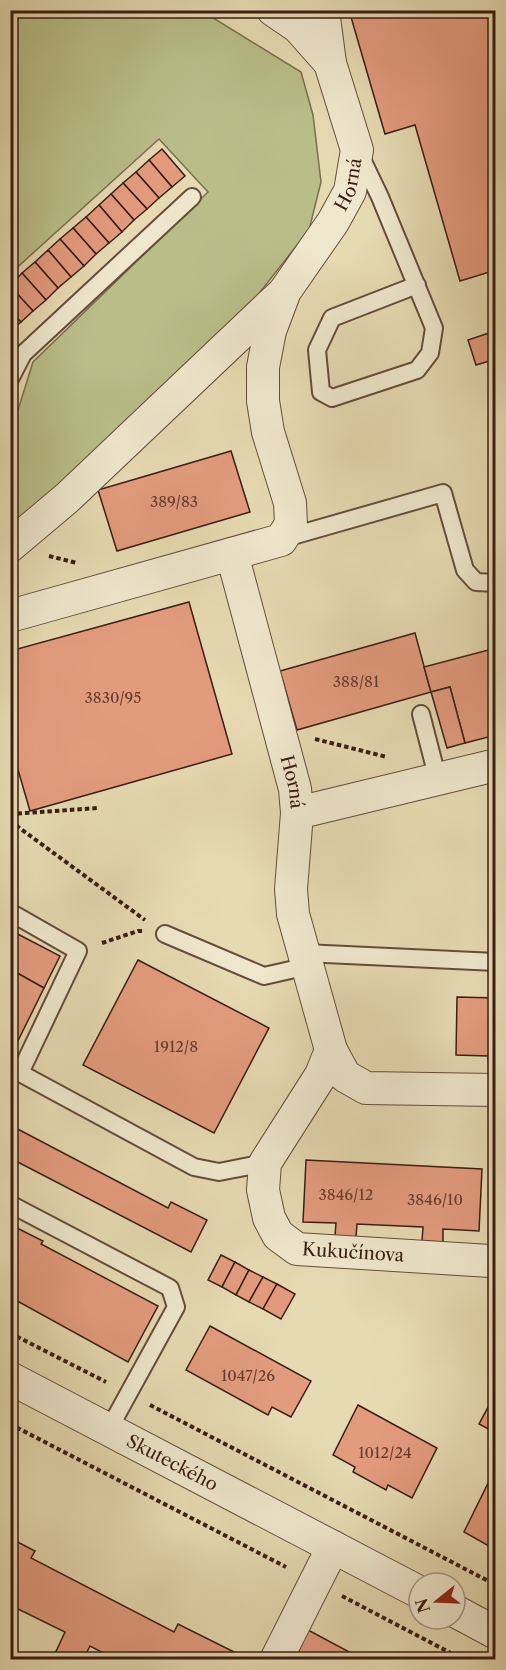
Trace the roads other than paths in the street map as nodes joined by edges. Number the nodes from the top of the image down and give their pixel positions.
1 (273, 10) edge
2 (323, 10) edge
3 (330, 63) junction
4 (357, 150) junction
5 (192, 197) dead end
6 (417, 285) junction
7 (285, 291) junction
8 (10, 379) edge
9 (281, 540) junction
10 (10, 546) edge
11 (232, 554) junction
12 (495, 583) edge
13 (10, 616) edge
14 (421, 714) dead end
15 (495, 765) edge
16 (438, 780) junction
17 (297, 813) junction
18 (15, 915) dead end
19 (165, 934) road end
20 (306, 959) junction
21 (495, 962) edge
22 (331, 1050) junction
23 (495, 1090) edge
24 (265, 1164) junction
25 (10, 1204) edge
26 (493, 1262) edge
27 (10, 1378) edge
28 (109, 1430) junction
29 (333, 1547) junction
30 (407, 1587) edge
31 (467, 1618) edge
32 (495, 1633) edge
33 (276, 1659) edge

1 - 3 street, Horná
2 - 3 street, Horná
3 - 4 street, Horná
4 - 6 lane
4 - 7 street, Horná
5 - 8 lane
6 - 6 lane
7 - 9 street, Horná
7 - 10 street, Horná
9 - 11 street
9 - 12 lane
11 - 13 street
11 - 17 street, Horná
14 - 16 lane
15 - 16 street, Horná
16 - 17 street, Horná
17 - 20 street
18 - 24 lane
19 - 20 lane
20 - 21 lane
20 - 22 street
22 - 23 street
22 - 24 street, Kukučínova
24 - 26 street, Kukučínova
25 - 28 lane
27 - 28 street, Skuteckého
28 - 29 street, Skuteckého
29 - 30 street, Skuteckého
29 - 33 street
31 - 32 street

